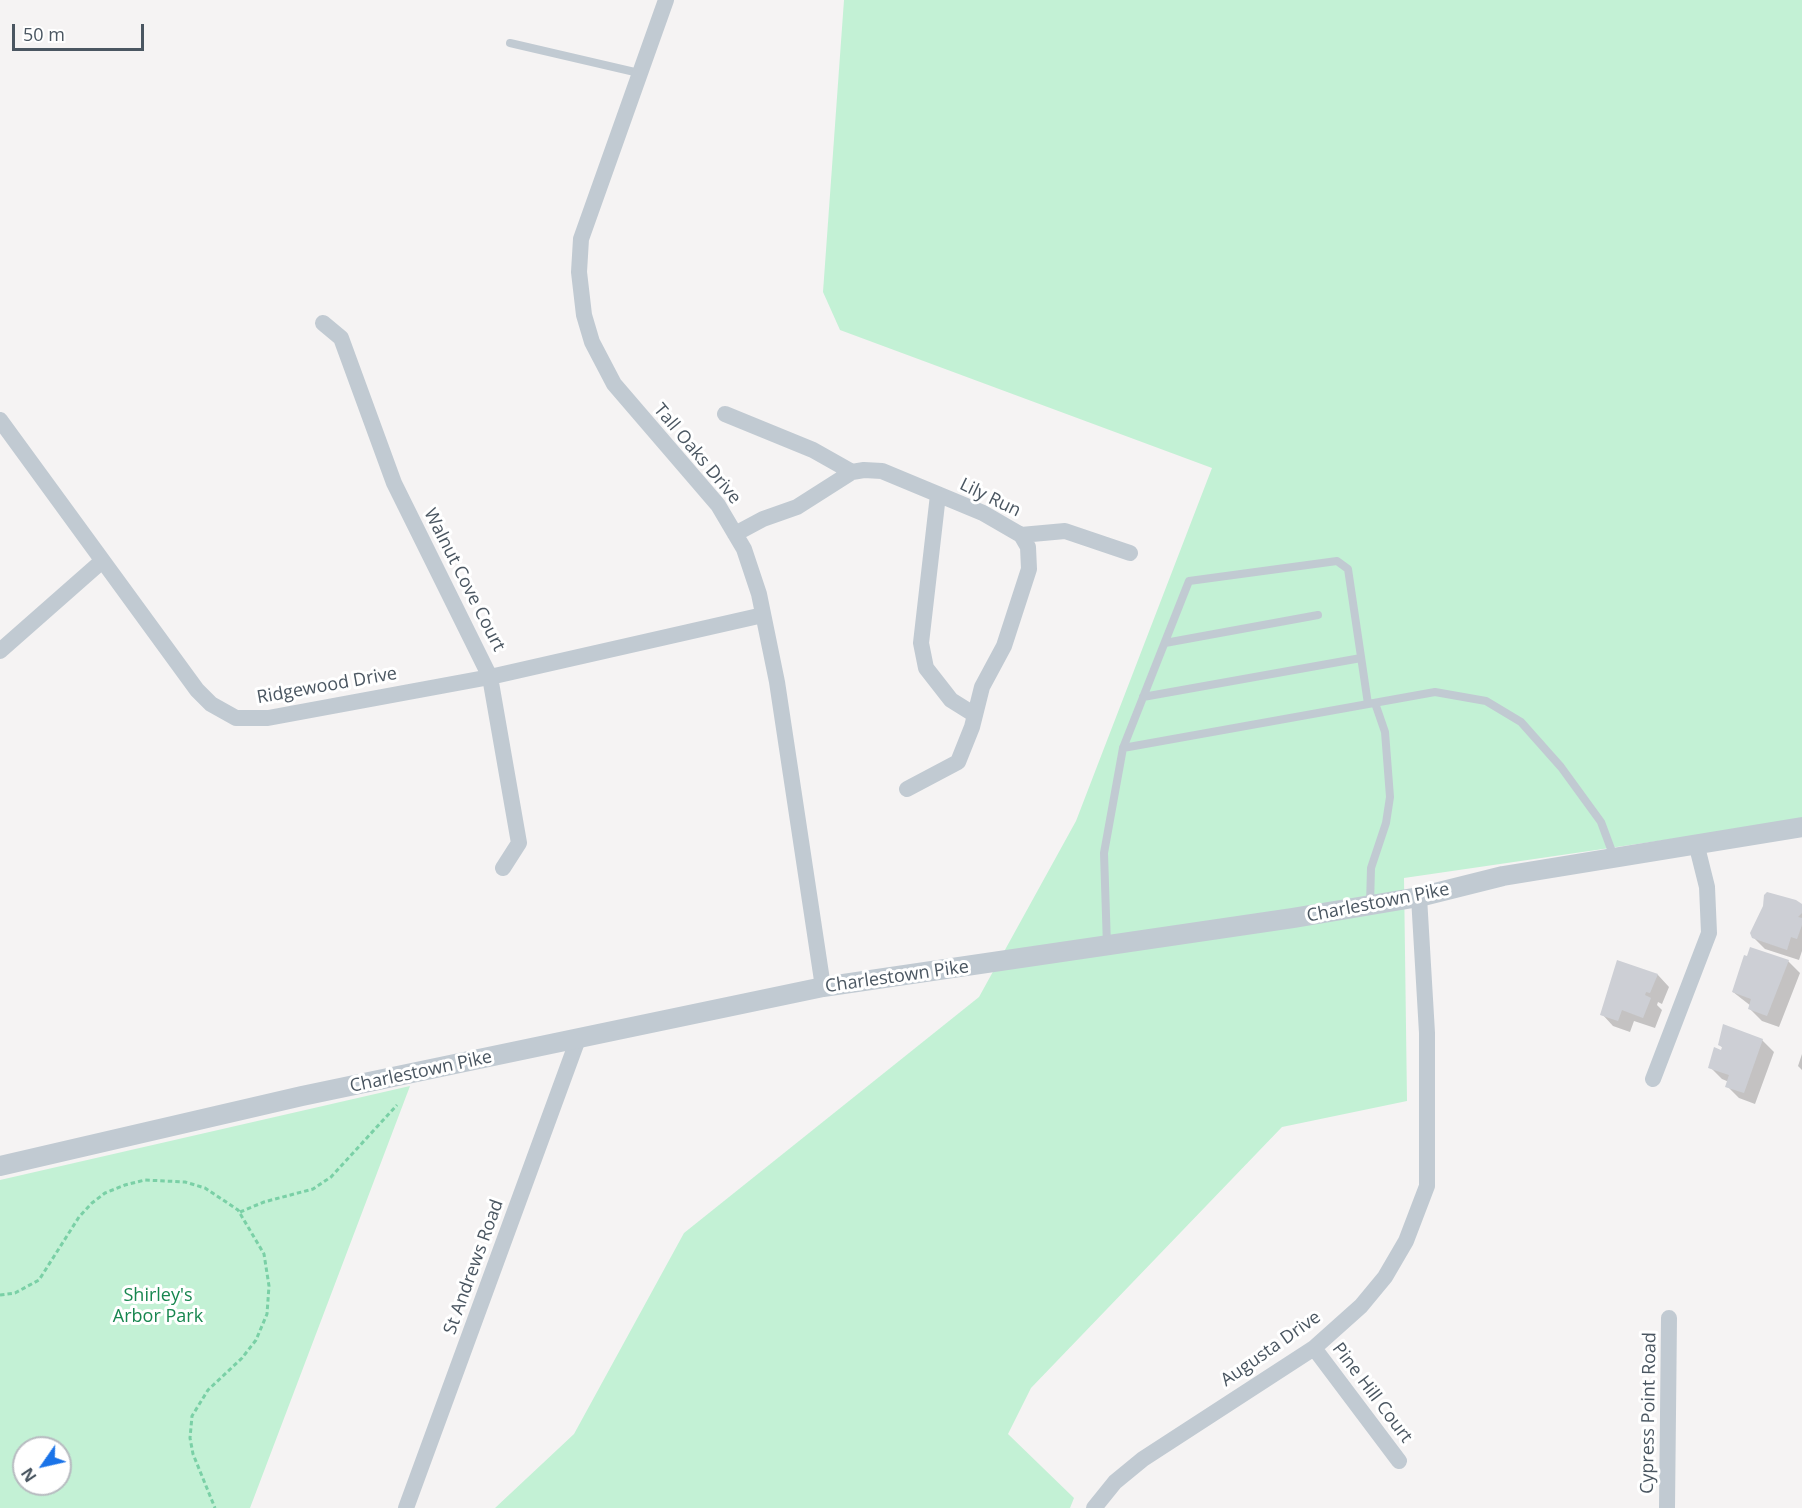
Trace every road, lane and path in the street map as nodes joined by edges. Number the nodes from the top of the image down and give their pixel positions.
1 (666, 0) edge
2 (510, 43) dead end
3 (639, 73) junction
4 (323, 323) dead end
5 (725, 414) dead end
6 (0, 420) edge
7 (852, 472) junction
8 (938, 495) junction
9 (735, 534) junction
10 (1021, 535) junction
11 (1130, 553) dead end
12 (101, 562) junction
13 (763, 615) junction
14 (1318, 615) dead end
15 (1165, 643) junction
16 (0, 651) edge
17 (1361, 658) junction
18 (490, 676) junction
19 (1143, 697) junction
20 (1371, 703) junction
21 (975, 715) junction
22 (1123, 748) junction
23 (907, 789) dead end
24 (1802, 827) edge
25 (1697, 847) junction
26 (1614, 857) junction
27 (503, 868) dead end
28 (1419, 897) junction
29 (1370, 905) junction
30 (1108, 947) junction
31 (823, 987) junction
32 (578, 1039) junction
33 (1653, 1078) dead end
34 (397, 1105) dead end
35 (0, 1166) edge
36 (240, 1212) junction
37 (0, 1295) edge
38 (1669, 1318) dead end
39 (1314, 1348) junction
40 (1398, 1461) dead end
41 (215, 1508) edge
42 (406, 1508) edge
43 (1094, 1508) edge
44 (1667, 1508) edge

1 - 3 street, Tall Oaks Drive
2 - 3 lane
3 - 9 street, Tall Oaks Drive
4 - 18 street, Walnut Cove Court
5 - 7 street
6 - 12 street, Ridgewood Drive
7 - 8 street, Lily Run
7 - 9 street
8 - 10 street, Lily Run
8 - 21 street
9 - 13 street, Tall Oaks Drive
10 - 11 street
10 - 21 street, Lily Run
12 - 16 street
12 - 18 street, Ridgewood Drive
13 - 18 street, Ridgewood Drive
13 - 31 street, Tall Oaks Drive
14 - 15 lane
15 - 17 lane
15 - 19 lane
17 - 19 lane
17 - 20 lane
18 - 27 street, Walnut Cove Court
19 - 22 lane
20 - 22 lane
20 - 26 lane
20 - 29 lane
21 - 23 street, Lily Run
22 - 30 lane
24 - 25 street, Charlestown Pike
25 - 26 street, Charlestown Pike
25 - 33 street
26 - 28 street, Charlestown Pike
28 - 29 street, Charlestown Pike
28 - 39 street, Augusta Drive
29 - 30 street, Charlestown Pike
30 - 31 street, Charlestown Pike
31 - 32 street, Charlestown Pike
32 - 35 street, Charlestown Pike
32 - 42 street, St Andrews Road
34 - 36 path
36 - 37 path
36 - 41 path
38 - 44 street, Cypress Point Road
39 - 40 street, Pine Hill Court
39 - 43 street, Augusta Drive

